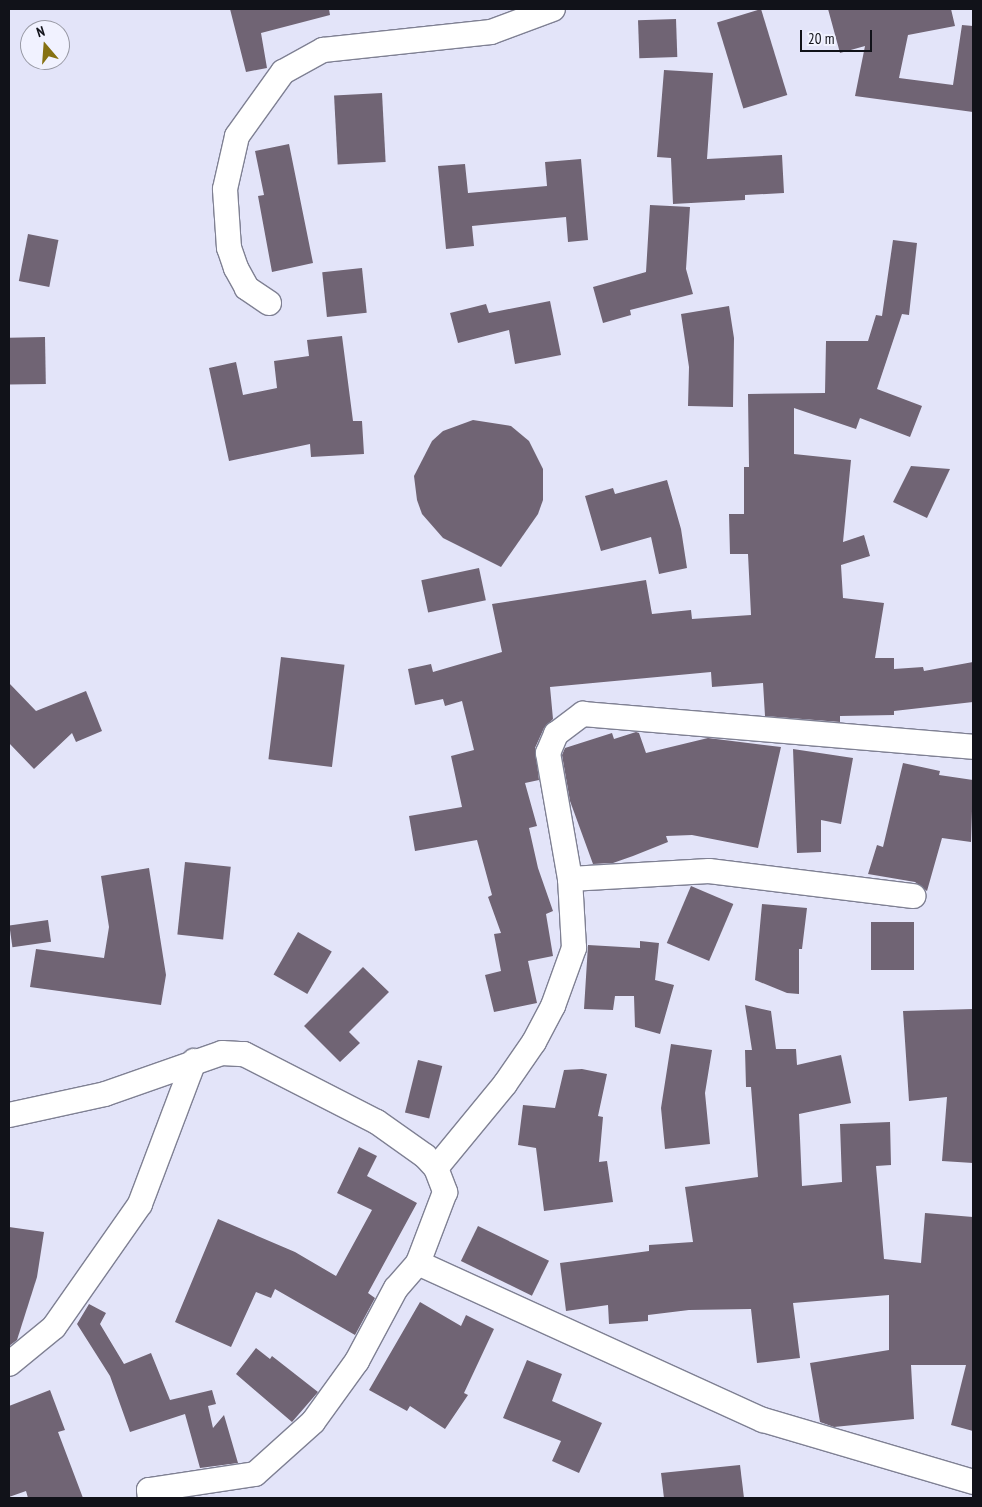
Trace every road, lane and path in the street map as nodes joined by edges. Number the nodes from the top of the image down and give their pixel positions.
1 (553, 9) edge
2 (269, 302) dead end
3 (973, 747) edge
4 (570, 879) junction
5 (913, 896) dead end
6 (194, 1061) junction
7 (9, 1115) edge
8 (436, 1168) junction
9 (418, 1263) junction
10 (9, 1364) edge
11 (973, 1482) edge
12 (150, 1498) edge

1 - 2 street
3 - 4 street
4 - 5 street
4 - 8 street
6 - 7 street
6 - 8 street
6 - 10 street
8 - 9 street
9 - 11 street
9 - 12 street

